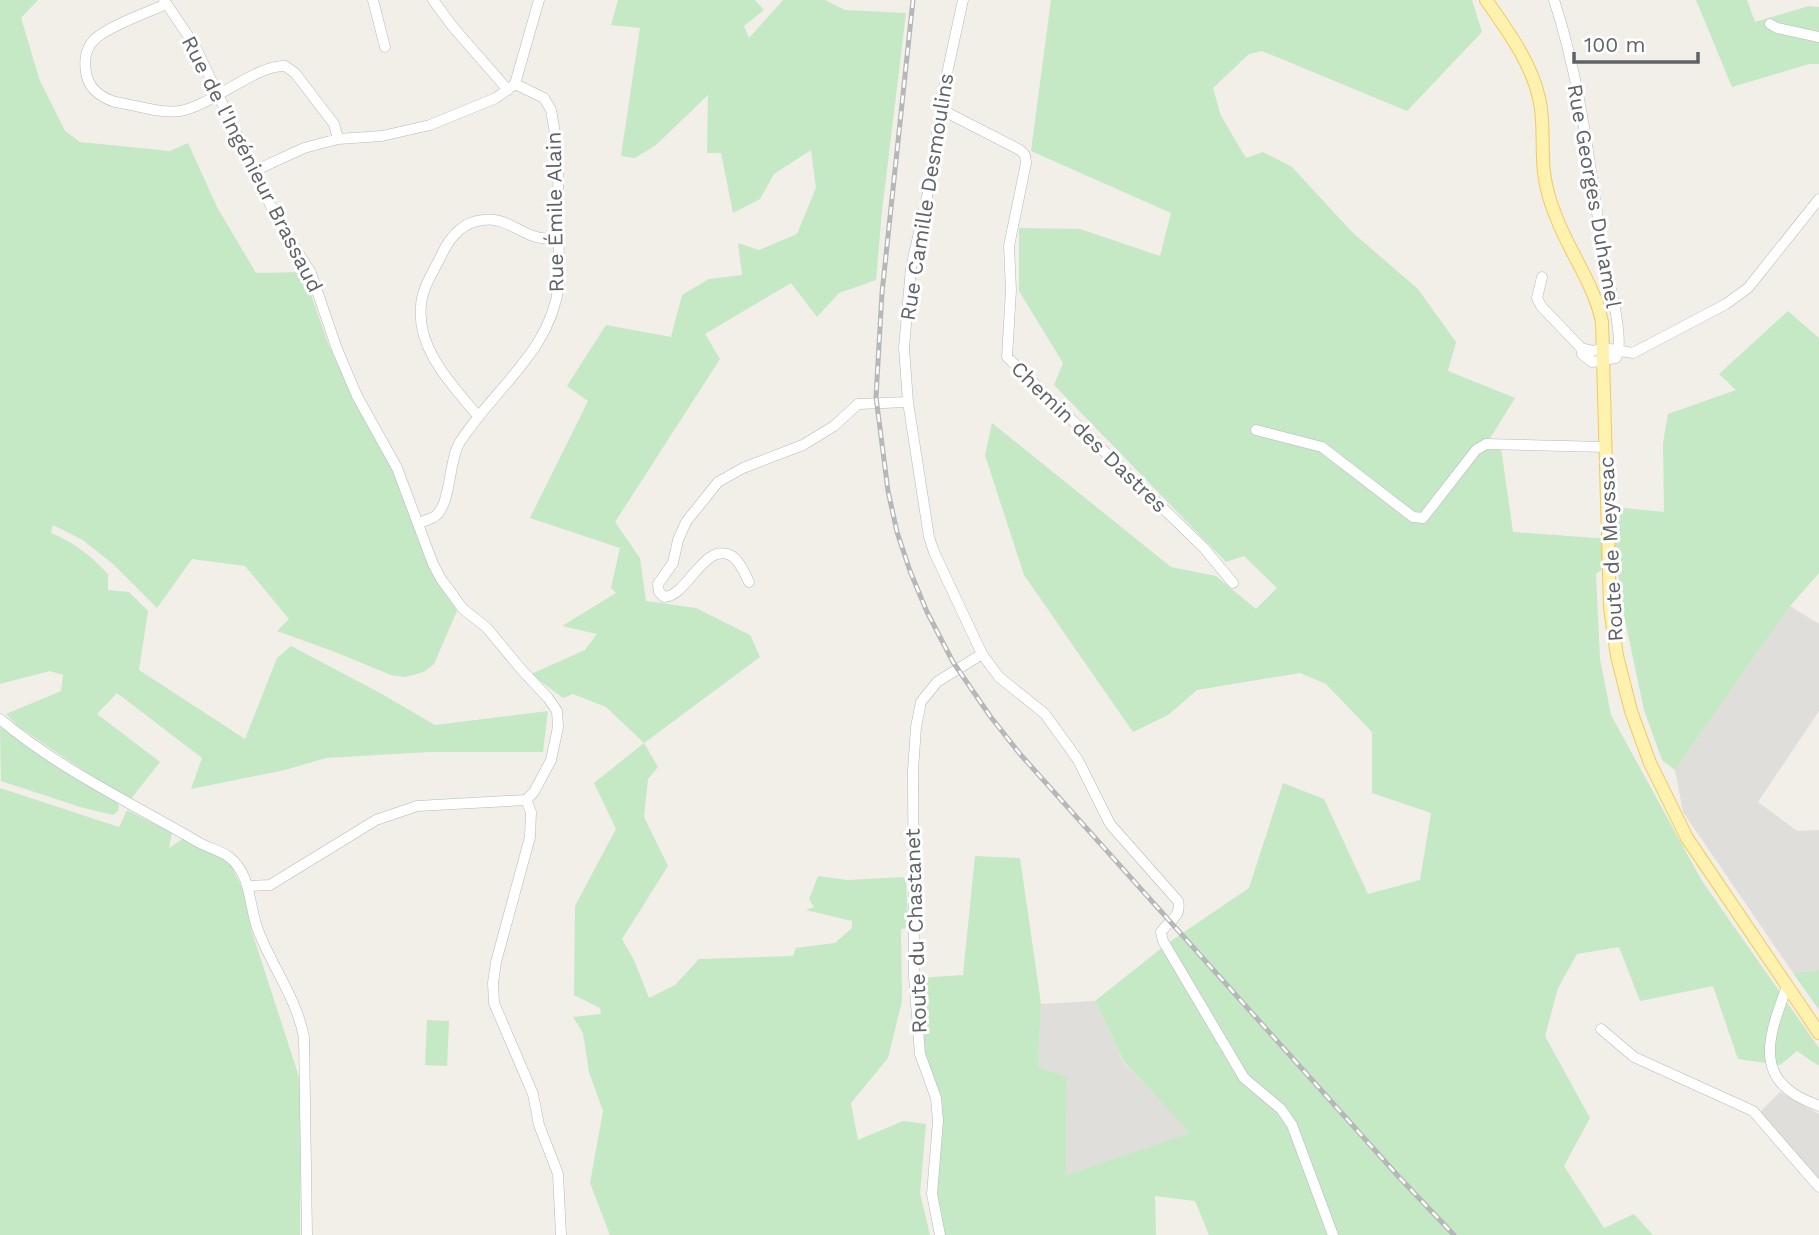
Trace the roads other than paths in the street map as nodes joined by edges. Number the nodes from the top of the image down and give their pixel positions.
1 (373, 0) edge
2 (433, 0) edge
3 (540, 0) edge
4 (963, 0) edge
5 (1486, 0) edge
6 (1554, 0) edge
7 (166, 2) edge
8 (1770, 24) dead end
9 (1819, 37) edge
10 (385, 47) dead end
11 (511, 87) junction
12 (217, 95) junction
13 (940, 109) junction
14 (338, 139) junction
15 (254, 171) junction
16 (1819, 199) edge
17 (559, 239) junction
18 (1542, 277) dead end
19 (1581, 348) junction
20 (1604, 348) junction
21 (1620, 352) junction
22 (1604, 361) junction
23 (908, 402) junction
24 (478, 416) junction
25 (1256, 430) dead end
26 (1605, 447) junction
27 (419, 523) junction
28 (749, 582) dead end
29 (1233, 583) dead end
30 (982, 654) junction
31 (0, 719) edge
32 (526, 800) junction
33 (248, 886) junction
34 (1787, 986) junction
35 (1601, 1030) dead end
36 (1819, 1033) edge
37 (1819, 1106) edge
38 (1819, 1187) edge
39 (307, 1235) edge
40 (561, 1235) edge
41 (940, 1235) edge
42 (1333, 1235) edge

1 - 10 street
2 - 11 street
3 - 11 street
4 - 13 street, Rue Camille Desmoulins
5 - 20 main road, Route de Meyssac
6 - 21 street, Rue Georges Duhamel
7 - 12 street, Rue de l'Ingénieur Brassaud
7 - 12 street
8 - 9 street
11 - 14 street
11 - 17 street, Rue Émile Alain
12 - 14 street
12 - 15 street, Rue de l'Ingénieur Brassaud
13 - 23 street, Rue Camille Desmoulins
13 - 29 street, Chemin des Dastres
14 - 15 street
15 - 27 street, Rue de l'Ingénieur Brassaud
16 - 21 street
17 - 24 street, Rue Émile Alain
17 - 24 street
18 - 19 street
19 - 20 street
19 - 22 street
20 - 21 street
20 - 22 main road, Route de Meyssac
21 - 22 street
22 - 26 main road, Route de Meyssac
23 - 28 street
23 - 30 street, Rue Camille Desmoulins
24 - 27 street, Rue Émile Alain
25 - 26 street
26 - 34 main road, Route de Meyssac
27 - 32 street, Rue de l'Ingénieur Brassaud
30 - 41 street, Route du Chastanet
30 - 42 street, Rue Camille Desmoulins
31 - 33 street
32 - 33 street
32 - 40 street
33 - 39 street
34 - 36 main road, Route de Meyssac
34 - 37 street
35 - 38 street

